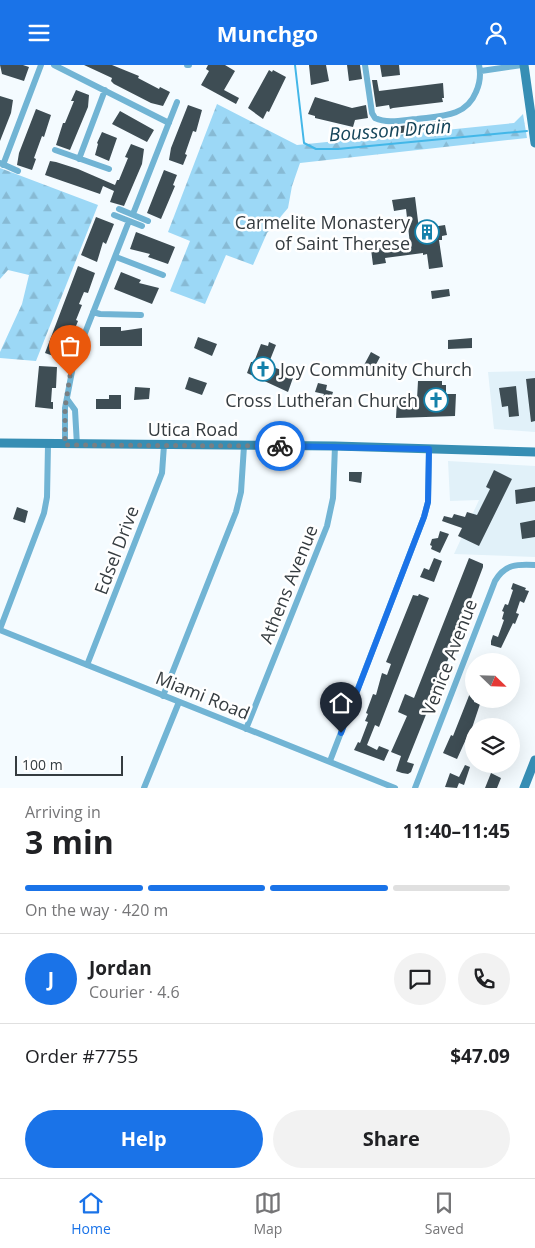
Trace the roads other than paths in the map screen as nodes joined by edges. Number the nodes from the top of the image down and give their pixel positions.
1 (41, 65) edge
2 (54, 65) edge
3 (365, 65) edge
4 (523, 65) edge
5 (480, 68) edge
6 (105, 90) junction
7 (177, 102) dead end
8 (169, 123) junction
9 (535, 143) edge
10 (55, 150) dead end
11 (80, 159) junction
12 (1, 164) edge
13 (109, 169) dead end
14 (18, 171) dead end
15 (119, 209) dead end
16 (114, 215) dead end
17 (131, 217) junction
18 (148, 221) dead end
19 (142, 226) dead end
20 (116, 257) junction
21 (163, 275) dead end
22 (93, 312) junction
23 (141, 315) dead end
24 (67, 399) junction
25 (0, 443) edge
26 (48, 445) junction
27 (65, 445) junction
28 (77, 445) junction
29 (164, 445) junction
30 (244, 446) junction
31 (335, 446) junction
32 (429, 449) junction
33 (535, 451) edge
34 (535, 565) edge
35 (0, 629) edge
36 (87, 665) junction
37 (163, 696) junction
38 (179, 702) junction
39 (246, 729) junction
40 (535, 760) edge
41 (330, 761) junction
42 (144, 788) edge
43 (395, 788) edge
44 (414, 788) edge
45 (524, 788) edge

1 - 12 street
2 - 6 street
3 - 5 street
4 - 5 street
4 - 9 main road
6 - 8 street
6 - 11 street
7 - 8 street
8 - 17 street
10 - 11 street
11 - 13 street
12 - 14 street
15 - 17 street
16 - 17 street
17 - 18 street
17 - 19 street
17 - 20 street
20 - 21 street
20 - 22 street
22 - 23 street
22 - 24 street
24 - 27 street
24 - 28 street
25 - 26 main road, Utica Road
26 - 27 main road, Utica Road
26 - 35 street
27 - 28 main road, Utica Road
28 - 29 main road, Utica Road
29 - 30 main road, Utica Road
29 - 36 street, Edsel Drive
30 - 31 main road, Utica Road
30 - 37 street
31 - 32 main road, Utica Road
31 - 39 street, Athens Avenue
32 - 33 main road, Utica Road
32 - 41 street
34 - 44 street, Venice Avenue
35 - 36 street, Miami Road
36 - 37 street, Miami Road
37 - 38 street, Miami Road
38 - 39 street, Miami Road
38 - 42 street
39 - 41 street, Miami Road
40 - 45 main road
41 - 43 street, Miami Road

